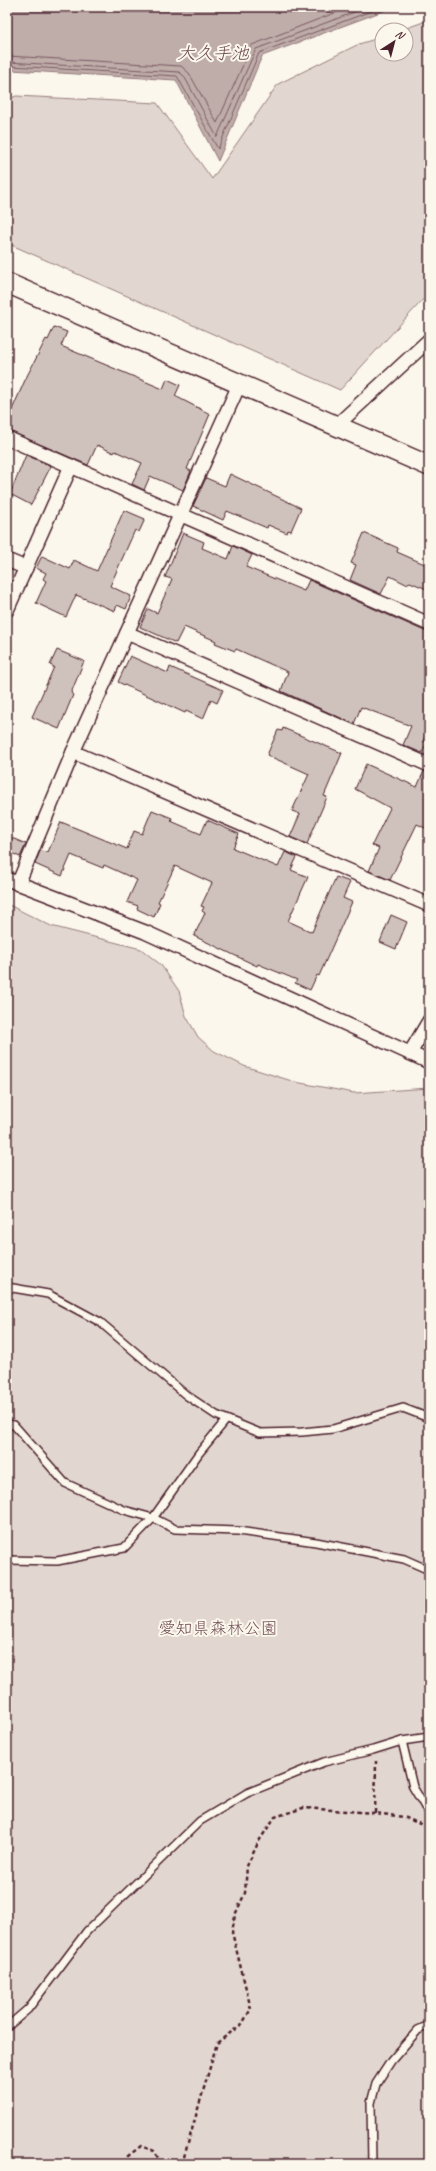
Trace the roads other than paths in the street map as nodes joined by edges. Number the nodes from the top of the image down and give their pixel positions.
1 (7, 283) edge
2 (429, 340) edge
3 (239, 385) junction
4 (336, 426) junction
5 (7, 438) edge
6 (71, 466) junction
7 (429, 466) edge
8 (182, 514) junction
9 (7, 560) edge
10 (26, 568) junction
11 (7, 610) edge
12 (429, 624) edge
13 (127, 633) junction
14 (73, 752) junction
15 (429, 765) edge
16 (12, 882) edge
17 (429, 905) edge
18 (429, 1021) edge
19 (410, 1053) junction
20 (429, 1062) edge
21 (7, 1287) edge
22 (429, 1418) edge
23 (226, 1420) junction
24 (7, 1424) edge
25 (153, 1518) junction
26 (7, 1560) edge
27 (429, 1570) edge
28 (429, 1737) edge
29 (402, 1741) junction
30 (428, 1807) edge
31 (429, 2025) edge
32 (7, 2027) edge
33 (372, 2164) edge

1 - 3 street
2 - 4 street
3 - 4 street
3 - 8 street
4 - 7 street
5 - 6 street
6 - 8 street
6 - 10 street
8 - 12 street
8 - 13 street
9 - 10 street
10 - 11 street
13 - 14 street
13 - 15 street
14 - 16 street
14 - 17 street
16 - 19 street
18 - 19 street
19 - 20 street
21 - 23 lane
22 - 23 lane
23 - 25 lane
24 - 25 lane
25 - 26 lane
25 - 27 lane
28 - 29 lane
29 - 30 lane
29 - 32 lane
31 - 33 lane

